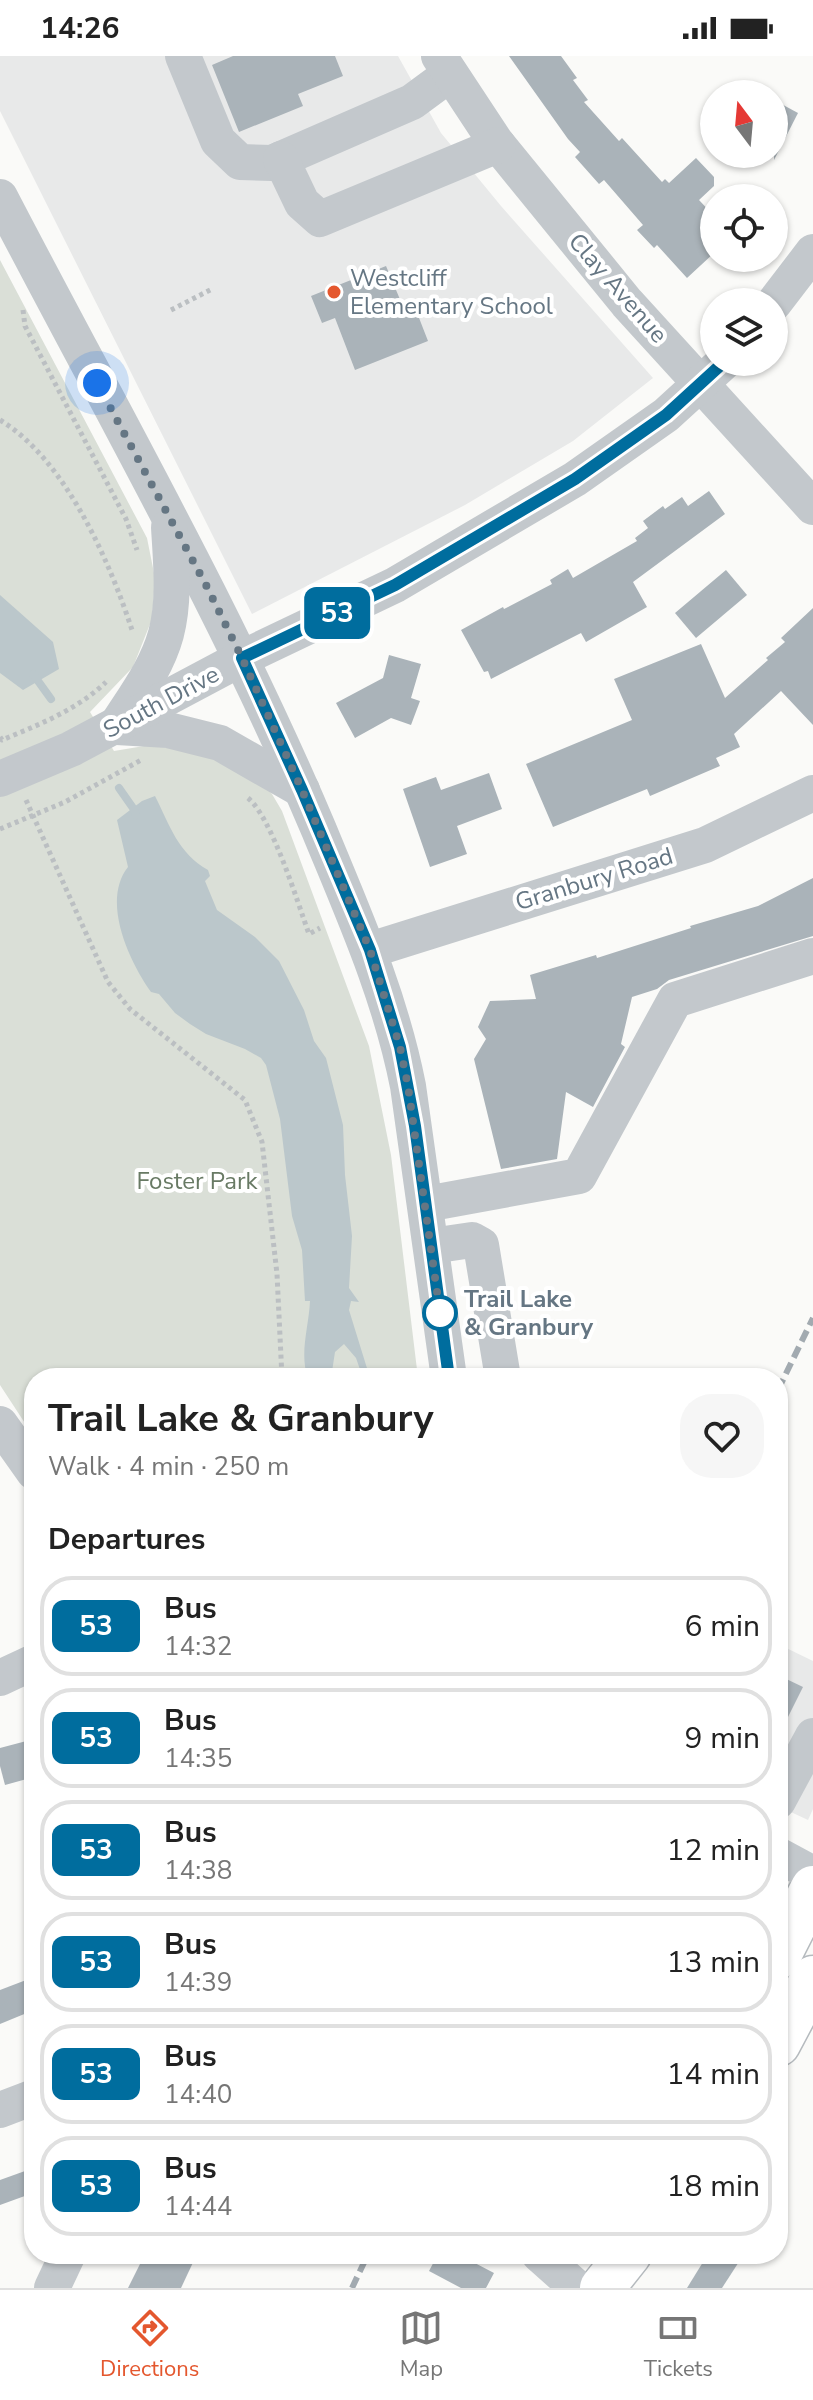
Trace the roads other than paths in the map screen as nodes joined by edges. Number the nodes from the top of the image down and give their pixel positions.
1 (183, 56) edge
2 (445, 65) edge
3 (498, 145) junction
4 (281, 159) junction
5 (0, 197) edge
6 (813, 252) edge
7 (785, 288) edge
8 (700, 362) edge
9 (710, 376) edge
10 (715, 376) edge
11 (813, 507) edge
12 (168, 514) junction
13 (242, 658) junction
14 (115, 727) junction
15 (12, 787) edge
16 (302, 790) junction
17 (813, 793) edge
18 (370, 950) junction
19 (813, 956) edge
20 (426, 1204) junction
21 (431, 1246) junction
22 (497, 1343) junction
23 (447, 1365) edge
24 (501, 1368) edge
25 (0, 1424) edge
26 (24, 1458) edge
27 (24, 1667) edge
28 (0, 1678) edge
29 (800, 1753) edge
30 (788, 1779) edge
31 (788, 1860) edge
32 (813, 1874) edge
33 (813, 1888) edge
34 (788, 1937) edge
35 (813, 1978) edge
36 (788, 2025) edge
37 (24, 2101) edge
38 (0, 2110) edge
39 (63, 2264) edge
40 (550, 2264) edge
41 (621, 2264) edge
42 (52, 2288) edge
43 (577, 2288) edge
44 (602, 2288) edge

1 - 4 street
2 - 3 street, Clay Avenue
2 - 4 street
3 - 4 street
3 - 8 street, Clay Avenue
5 - 12 street
6 - 7 street
9 - 13 street, South Drive
10 - 11 street, Clay Avenue
12 - 13 street
12 - 14 street
13 - 14 street, South Drive
13 - 16 street
14 - 15 street, South Drive
14 - 16 street
16 - 18 street
17 - 18 street, Granbury Road
18 - 20 street
19 - 20 street
20 - 21 street
21 - 22 street
21 - 23 street
22 - 23 street
22 - 24 street
25 - 26 street
27 - 28 street
29 - 30 street
31 - 32 street
33 - 34 main road
35 - 36 main road
37 - 38 street
39 - 42 street
40 - 43 street
41 - 44 main road

